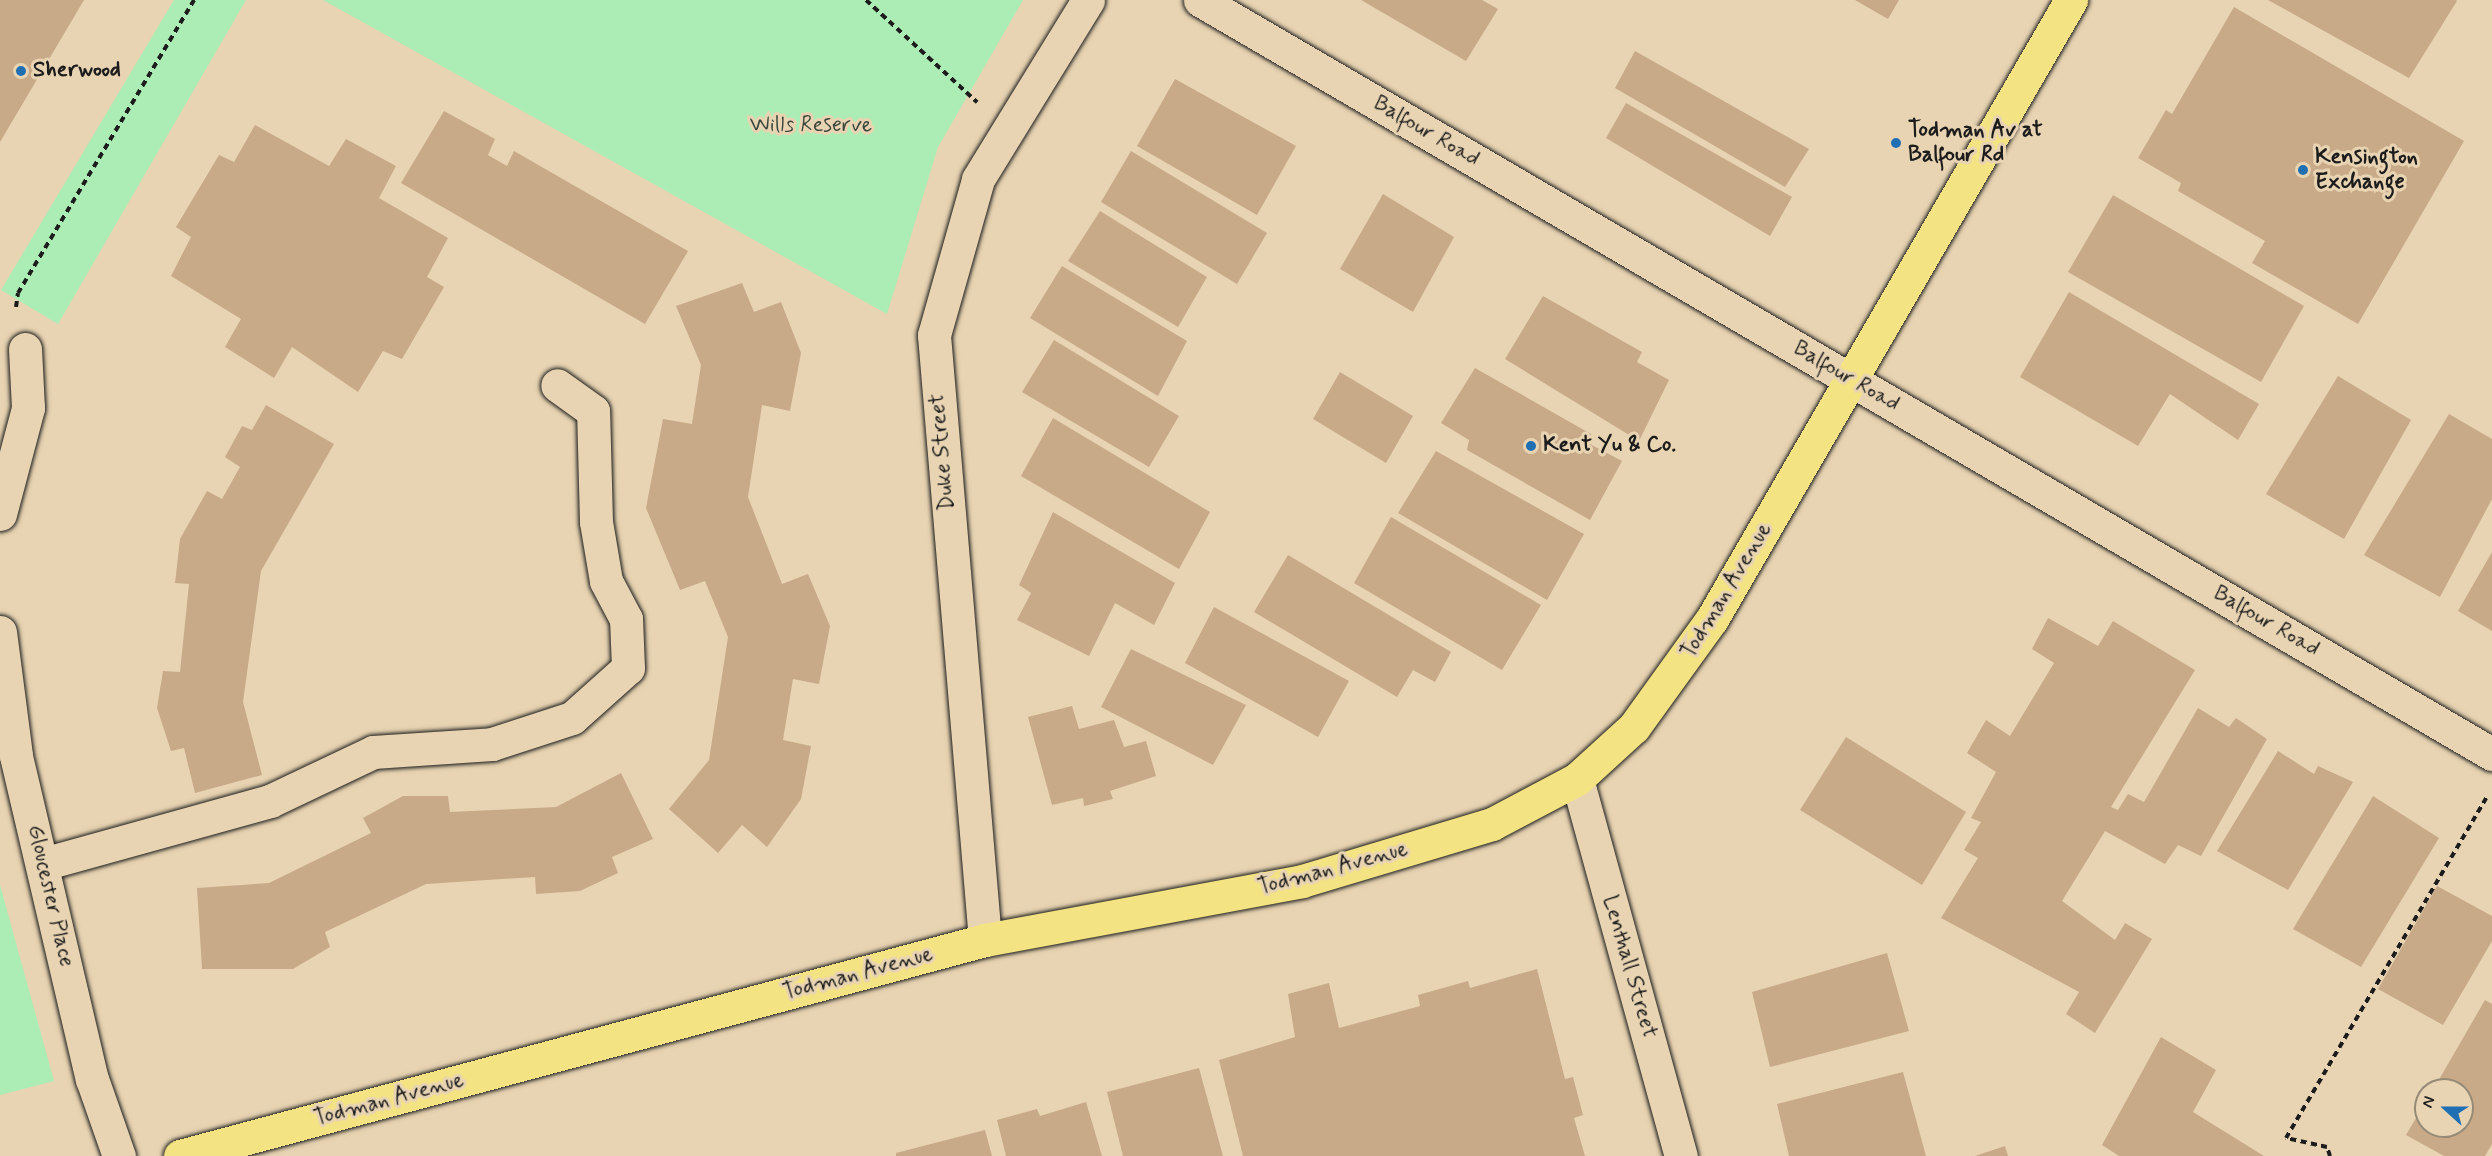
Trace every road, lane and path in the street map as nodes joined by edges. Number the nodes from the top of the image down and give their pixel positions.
1 (194, 0) edge
2 (866, 0) edge
3 (1088, 0) edge
4 (1200, 0) edge
5 (2071, 0) edge
6 (1006, 129) junction
7 (25, 349) joint
8 (1852, 380) junction
9 (557, 385) dead end
10 (0, 514) edge
11 (0, 632) edge
12 (2492, 754) edge
13 (1577, 779) junction
14 (2492, 786) edge
15 (43, 864) junction
16 (985, 940) junction
17 (119, 1156) edge
18 (180, 1156) edge
19 (1682, 1156) edge
20 (2330, 1156) edge

1 - 7 path
2 - 6 path
3 - 6 street, Duke Street
4 - 8 street, Balfour Road
5 - 8 main road, Todman Avenue
6 - 16 street, Duke Street
7 - 10 street
8 - 12 street, Balfour Road
8 - 13 main road, Todman Avenue
9 - 15 street
11 - 15 street, Gloucester Place
13 - 16 main road, Todman Avenue
13 - 19 street, Lenthall Street
14 - 20 path
15 - 17 street, Gloucester Place
16 - 18 main road, Todman Avenue

